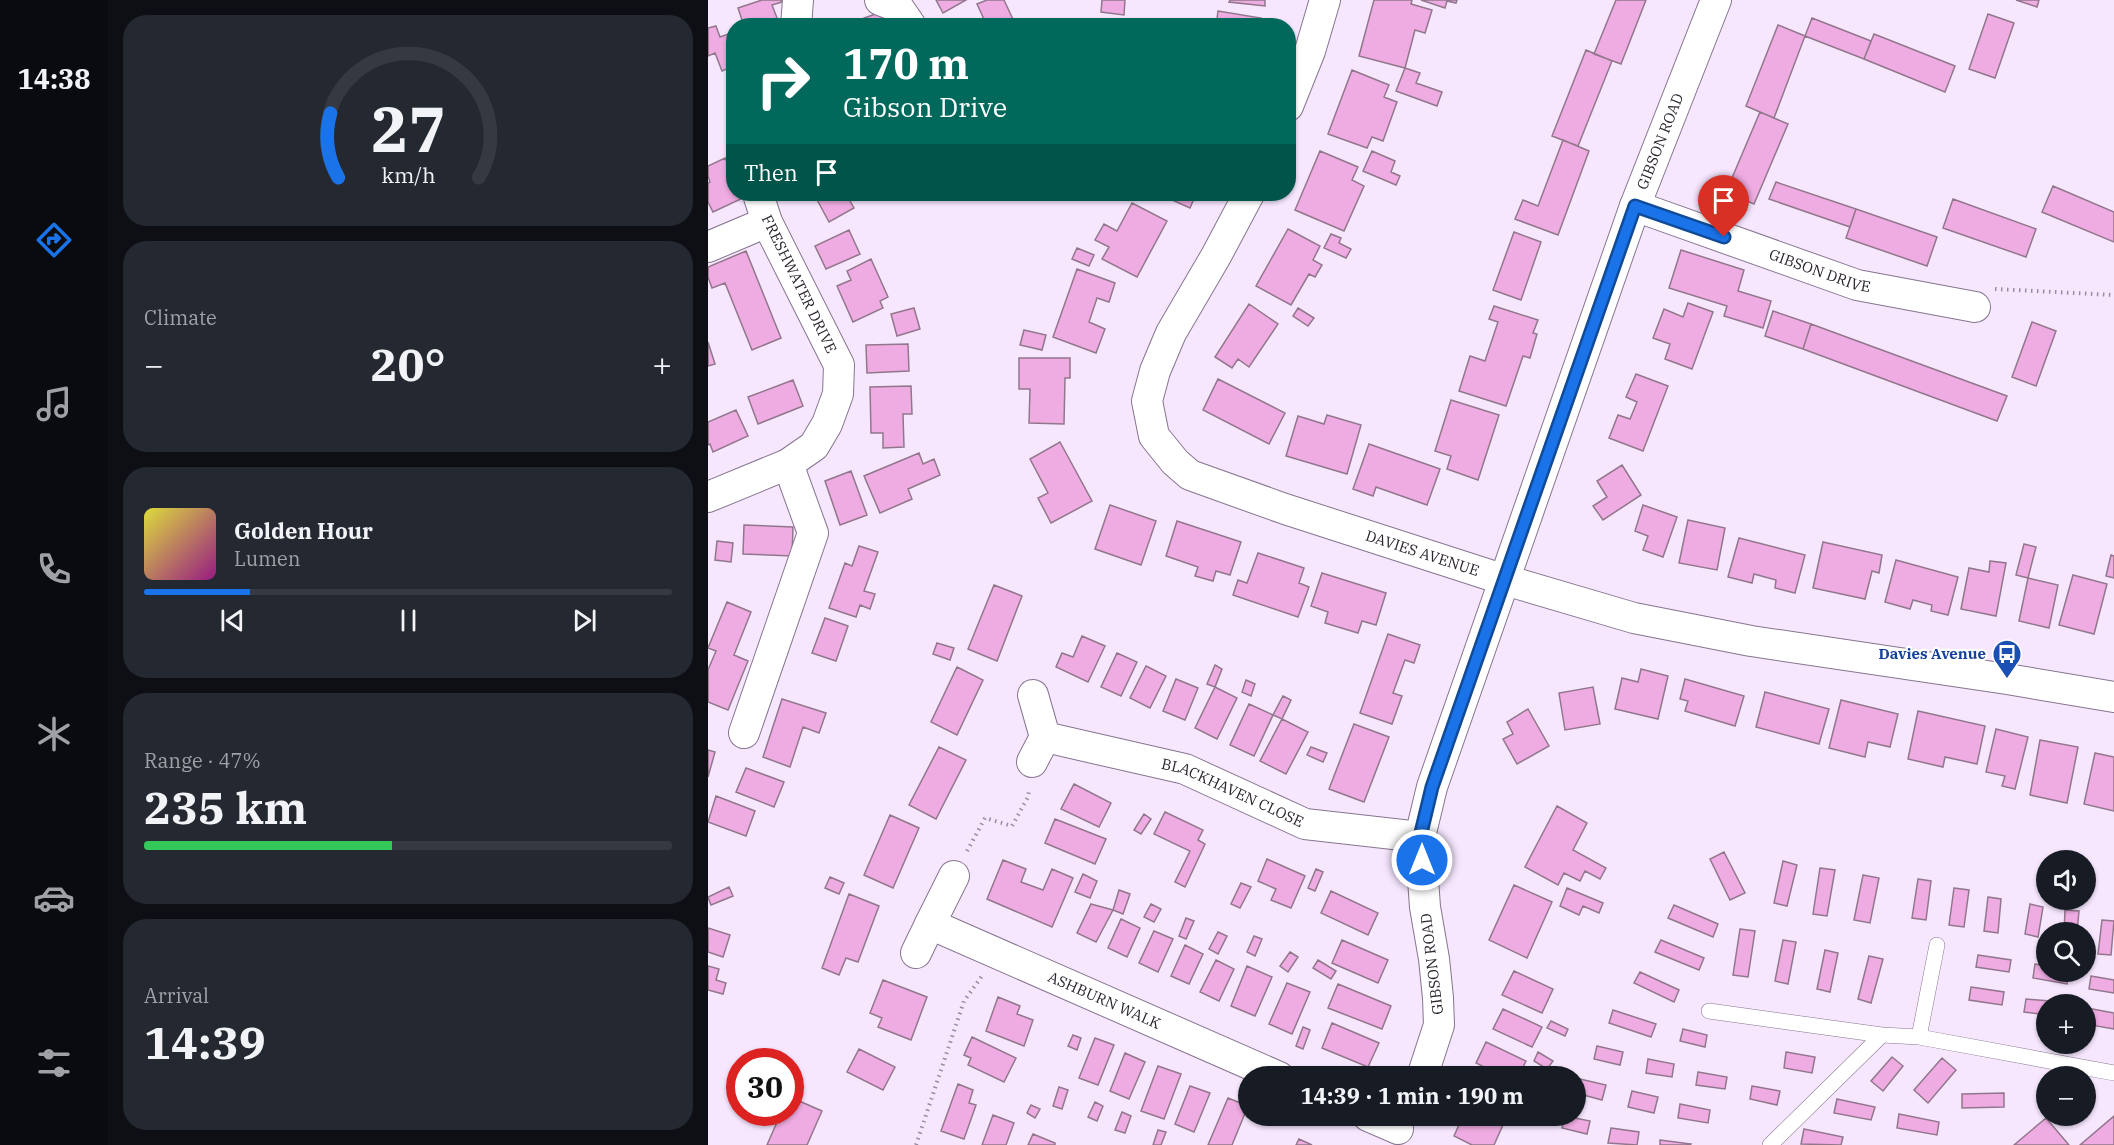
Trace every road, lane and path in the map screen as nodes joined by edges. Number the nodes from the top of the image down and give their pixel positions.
1 (798, 0) edge
2 (880, 0) edge
3 (1325, 0) edge
4 (1716, 0) edge
5 (797, 18) edge
6 (906, 18) edge
7 (1296, 86) edge
8 (760, 201) edge
9 (1245, 201) edge
10 (1635, 206) junction
11 (767, 222) junction
12 (708, 247) edge
13 (2114, 295) edge
14 (1975, 306) joint
15 (788, 464) junction
16 (708, 497) edge
17 (1504, 580) junction
18 (1033, 695) dead end
19 (2114, 697) edge
20 (744, 733) dead end
21 (1039, 749) junction
22 (1420, 837) junction
23 (954, 876) joint
24 (930, 924) junction
25 (1936, 945) dead end
26 (916, 952) dead end
27 (998, 953) junction
28 (1709, 1011) dead end
29 (1882, 1035) junction
30 (1919, 1037) junction
31 (1254, 1066) edge
32 (1426, 1066) edge
33 (2114, 1073) edge
34 (916, 1145) edge
35 (1770, 1145) edge

1 - 5 street
2 - 6 street
3 - 7 street
4 - 10 street, GIBSON ROAD
8 - 11 street, FRESHWATER DRIVE
9 - 17 street, DAVIES AVENUE
10 - 14 street, GIBSON DRIVE
10 - 17 street, GIBSON ROAD
11 - 12 street
11 - 15 street, FRESHWATER DRIVE
13 - 14 path
15 - 16 street, FRESHWATER DRIVE
15 - 20 street
17 - 19 street, DAVIES AVENUE
17 - 22 street, GIBSON ROAD
18 - 21 street
21 - 22 street, BLACKHAVEN CLOSE
21 - 23 path
22 - 32 street, GIBSON ROAD
23 - 24 street
24 - 26 street
24 - 27 street, ASHBURN WALK
25 - 30 lane
27 - 31 street, ASHBURN WALK
27 - 34 path
28 - 29 lane
29 - 30 lane
29 - 35 lane
30 - 33 lane

